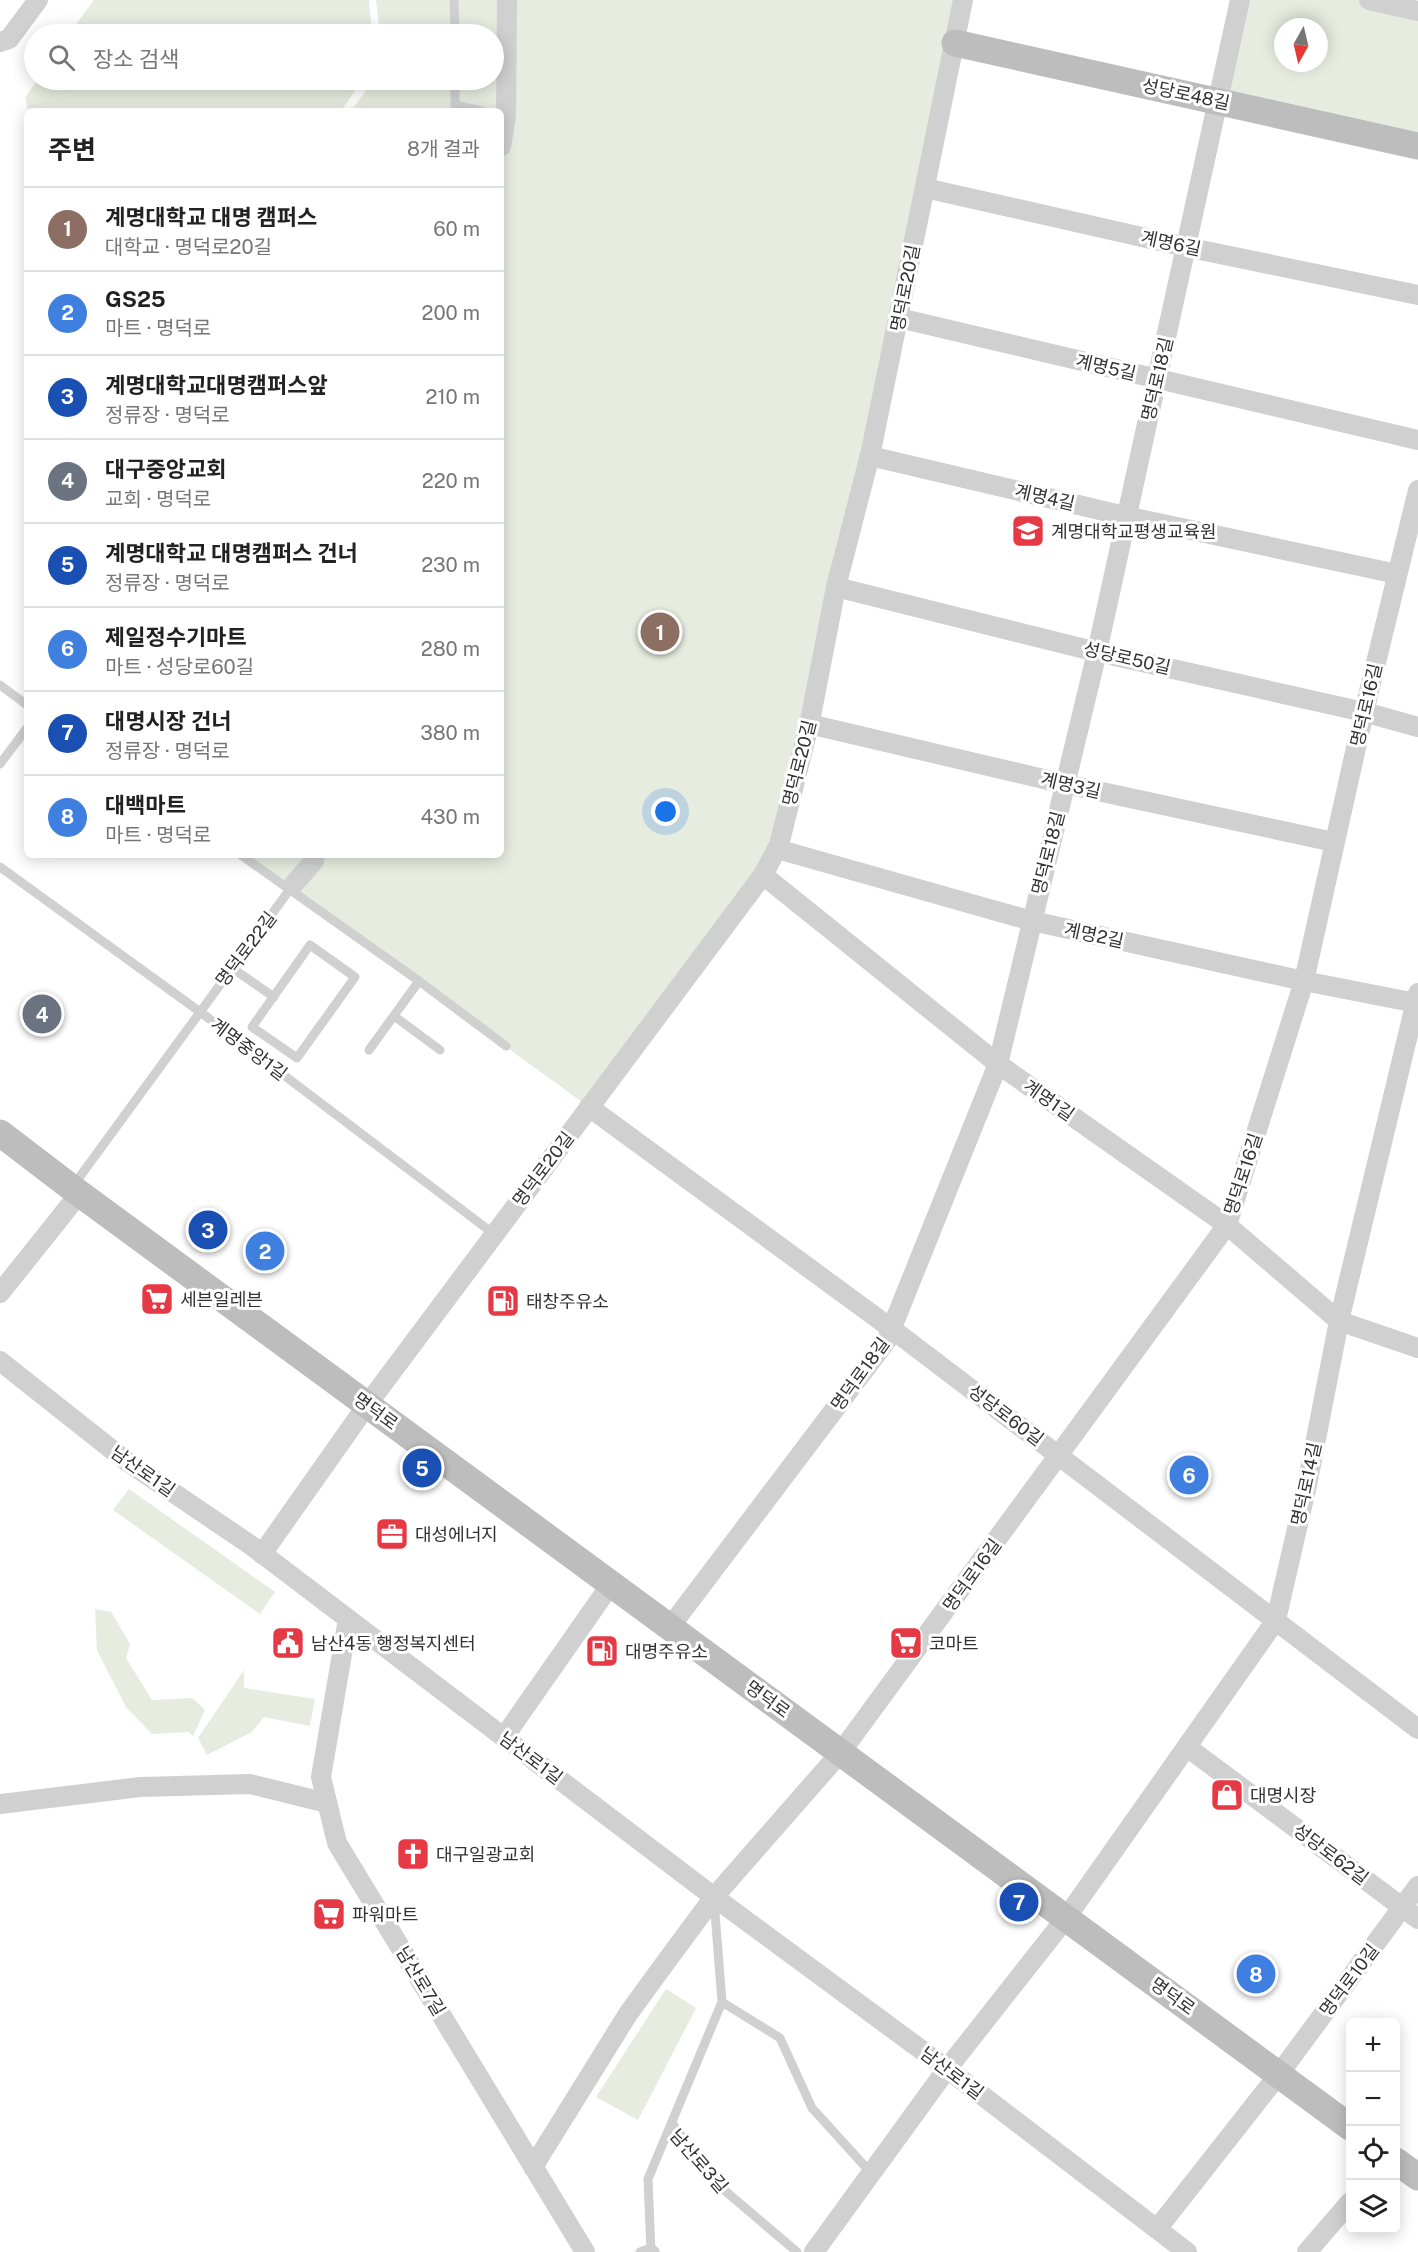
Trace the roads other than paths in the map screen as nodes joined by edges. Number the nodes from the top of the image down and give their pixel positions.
1 (38, 0) edge
2 (454, 0) edge
3 (507, 0) edge
4 (963, 0) edge
5 (1240, 0) edge
6 (1369, 0) edge
7 (1418, 11) edge
8 (455, 24) edge
9 (0, 42) edge
10 (955, 43) junction
11 (455, 90) edge
12 (1216, 100) junction
13 (468, 108) edge
14 (504, 116) edge
15 (1418, 146) edge
16 (925, 188) junction
17 (1186, 247) junction
18 (1418, 295) edge
19 (899, 318) junction
20 (1158, 379) junction
21 (1418, 440) edge
22 (870, 456) junction
23 (1418, 490) edge
24 (1125, 516) junction
25 (1397, 574) junction
26 (836, 587) junction
27 (1097, 652) junction
28 (0, 685) edge
29 (24, 703) edge
30 (1364, 711) junction
31 (809, 724) junction
32 (1418, 727) edge
33 (24, 732) edge
34 (0, 764) edge
35 (1065, 784) junction
36 (1334, 842) junction
37 (777, 849) junction
38 (246, 858) edge
39 (314, 858) edge
40 (0, 867) edge
41 (763, 875) junction
42 (292, 888) junction
43 (1032, 921) junction
44 (232, 968) junction
45 (419, 981) junction
46 (1304, 981) junction
47 (274, 997) junction
48 (1417, 998) edge
49 (199, 1012) junction
50 (394, 1016) junction
51 (506, 1046) dead end
52 (369, 1050) dead end
53 (440, 1050) dead end
54 (998, 1064) junction
55 (589, 1107) junction
56 (0, 1133) edge
57 (76, 1191) junction
58 (1227, 1225) junction
59 (494, 1234) junction
60 (0, 1293) edge
61 (1338, 1321) junction
62 (892, 1329) junction
63 (1418, 1348) edge
64 (0, 1361) edge
65 (367, 1405) junction
66 (1059, 1455) junction
67 (262, 1554) junction
68 (611, 1584) junction
69 (348, 1619) junction
70 (1276, 1620) junction
71 (670, 1627) junction
72 (1418, 1729) edge
73 (504, 1737) junction
74 (1187, 1746) junction
75 (841, 1752) junction
76 (327, 1803) junction
77 (0, 1804) edge
78 (1418, 1886) edge
79 (714, 1897) junction
80 (1410, 1913) edge
81 (1066, 1918) junction
82 (722, 2002) junction
83 (947, 2069) junction
84 (1279, 2074) junction
85 (672, 2123) junction
86 (1349, 2126) edge
87 (1400, 2164) edge
88 (533, 2167) junction
89 (871, 2173) junction
90 (1418, 2177) edge
91 (1346, 2207) edge
92 (1157, 2229) junction
93 (653, 2250) edge
94 (585, 2252) edge
95 (640, 2252) edge
96 (797, 2252) edge
97 (814, 2252) edge
98 (1187, 2252) edge
99 (1307, 2252) edge

1 - 9 street
2 - 8 lane
3 - 14 street
4 - 10 street, 명덕로20길
5 - 12 street, 명덕로18길
6 - 7 street
10 - 12 main road, 성당로48길
10 - 16 street, 명덕로20길
11 - 13 lane
12 - 15 main road, 성당로48길
12 - 17 street, 명덕로18길
16 - 17 street, 계명6길
16 - 19 street, 명덕로20길
17 - 18 street, 계명6길
17 - 20 street, 명덕로18길
19 - 20 street, 계명5길
19 - 22 street, 명덕로20길
20 - 21 street, 계명5길
20 - 24 street, 명덕로18길
22 - 24 street, 계명4길
22 - 26 street, 명덕로20길
23 - 25 street, 명덕로16길
24 - 25 street, 계명4길
24 - 27 street, 명덕로18길
25 - 30 street, 명덕로16길
26 - 27 street, 성당로50길
26 - 31 street, 명덕로20길
27 - 30 street, 성당로50길
27 - 35 street, 명덕로18길
28 - 29 lane
30 - 32 street, 성당로50길
30 - 36 street, 명덕로16길
31 - 35 street, 계명3길
31 - 37 street, 명덕로20길
33 - 34 lane
35 - 36 street, 계명3길
35 - 43 street, 명덕로18길
36 - 46 street, 명덕로16길
37 - 41 street, 명덕로20길
37 - 43 street, 계명2길
38 - 42 lane
39 - 42 street
40 - 49 lane, 계명중앙1길
41 - 54 street, 계명1길
41 - 55 street, 명덕로20길
42 - 44 lane, 명덕로22길
42 - 45 lane
43 - 46 street, 계명2길
43 - 54 street, 명덕로18길
44 - 47 lane
44 - 49 lane, 명덕로22길
45 - 50 lane
45 - 51 lane
46 - 48 street, 계명2길
46 - 58 street, 명덕로16길
47 - 47 lane
48 - 61 street, 명덕로14길
49 - 57 lane, 명덕로22길
49 - 59 lane, 계명중앙1길
50 - 52 lane
50 - 53 lane
54 - 58 street, 계명1길
54 - 62 street, 명덕로18길
55 - 59 street, 명덕로20길
55 - 62 street, 성당로60길
56 - 57 main road, 명덕로
57 - 60 street
57 - 65 main road, 명덕로
58 - 61 street, 계명1길
58 - 66 street, 명덕로16길
59 - 65 street, 명덕로20길
61 - 63 street
61 - 70 street, 명덕로14길
62 - 66 street, 성당로60길
62 - 71 street, 명덕로18길
64 - 67 street, 남산로1길
65 - 67 street, 명덕로20길
65 - 68 main road, 명덕로
66 - 70 street, 성당로60길
66 - 75 street, 명덕로16길
67 - 69 street, 남산로1길
68 - 71 main road, 명덕로
68 - 73 street
69 - 73 street, 남산로1길
69 - 76 street
70 - 72 street, 성당로60길
70 - 74 street, 명덕로14길
71 - 75 main road, 명덕로
73 - 79 street, 남산로1길
74 - 80 street, 성당로62길
74 - 81 street, 명덕로14길
75 - 79 street
75 - 81 main road, 명덕로
76 - 77 street
76 - 88 street, 남산로7길
78 - 80 street, 명덕로10길
79 - 82 lane
79 - 83 street, 남산로1길
79 - 88 street
80 - 84 street, 명덕로10길
81 - 83 street
81 - 84 main road, 명덕로
82 - 85 lane
82 - 89 lane
83 - 89 street
83 - 92 street, 남산로1길
84 - 86 main road, 명덕로
84 - 92 street
85 - 93 lane, 남산로3길
85 - 96 lane, 남산로3길
87 - 90 main road
88 - 94 street, 남산로7길
89 - 97 street
91 - 99 street
92 - 98 street, 남산로1길
93 - 95 lane, 남산로3길

